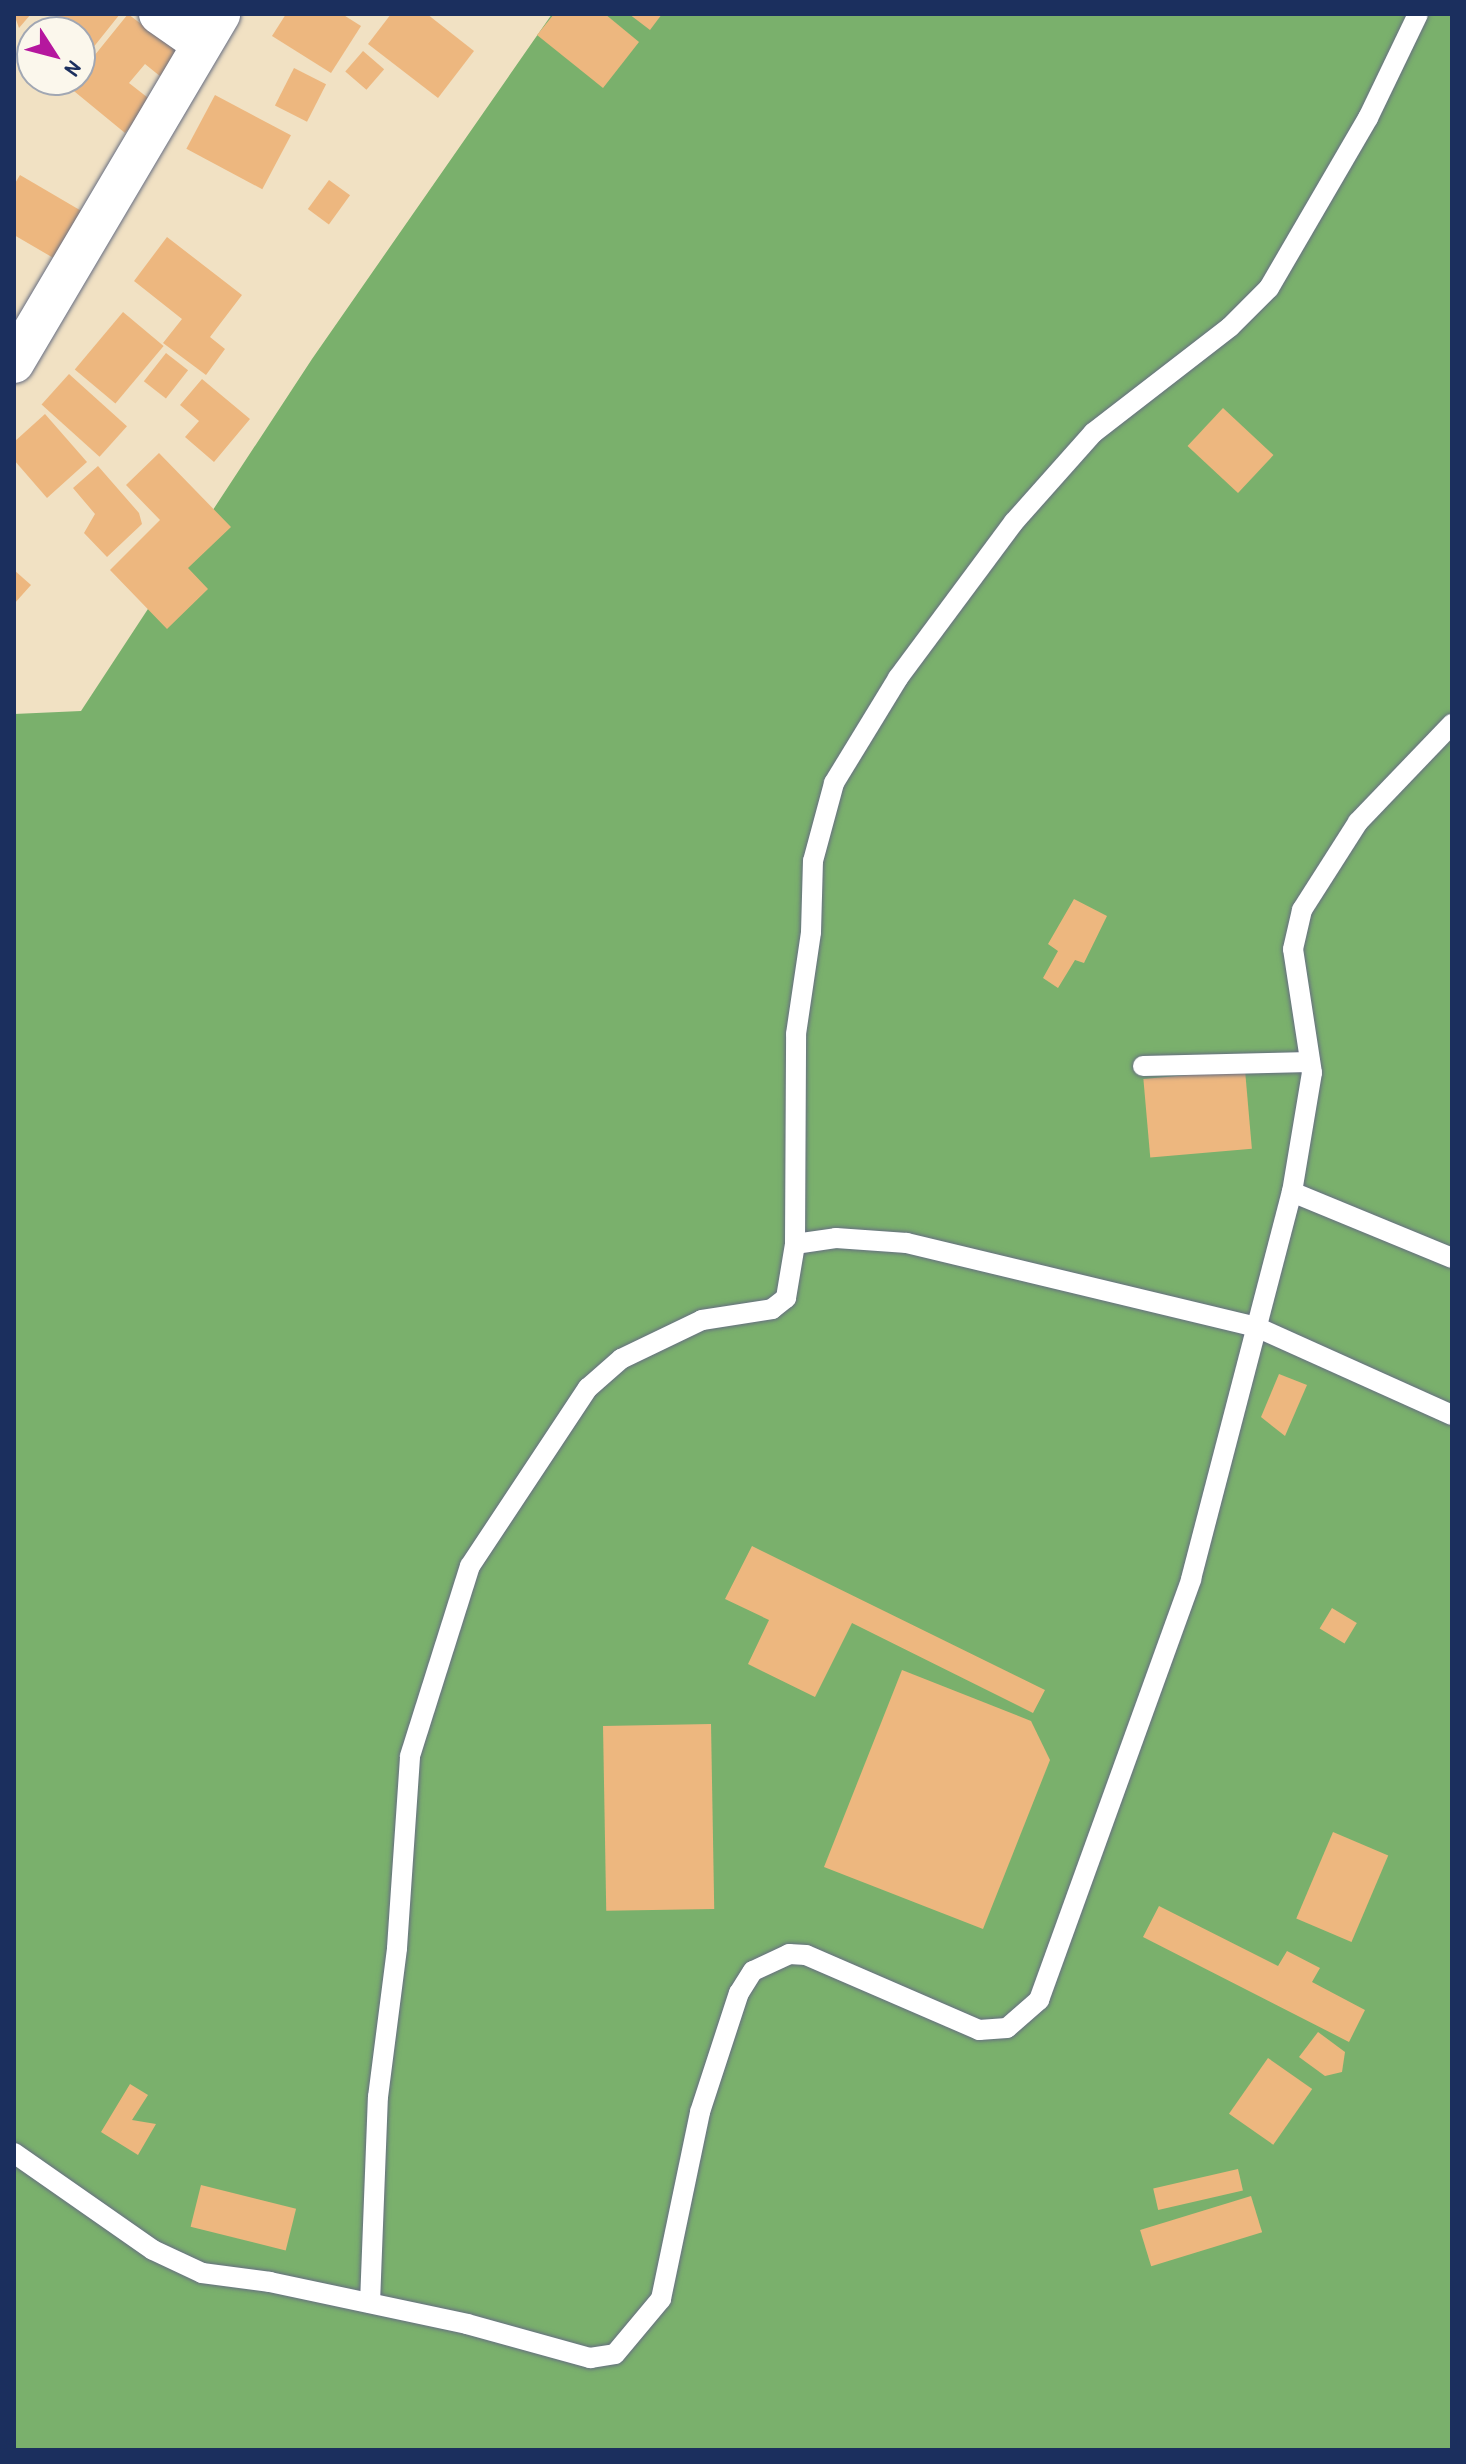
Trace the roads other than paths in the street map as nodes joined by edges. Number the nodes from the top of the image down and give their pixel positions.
1 (159, 14) edge
2 (1418, 14) edge
3 (211, 29) edge
4 (14, 363) edge
5 (1452, 724) edge
6 (1310, 1062) junction
7 (1143, 1066) dead end
8 (1292, 1192) junction
9 (795, 1244) junction
10 (1452, 1258) edge
11 (1254, 1326) junction
12 (1452, 1415) edge
13 (14, 2153) edge
14 (370, 2303) junction

1 - 3 street
2 - 9 lane
3 - 4 street
5 - 6 lane
6 - 7 lane
6 - 8 lane
8 - 10 lane
8 - 11 lane
9 - 11 lane
9 - 14 lane
11 - 12 lane
11 - 14 lane
13 - 14 lane

